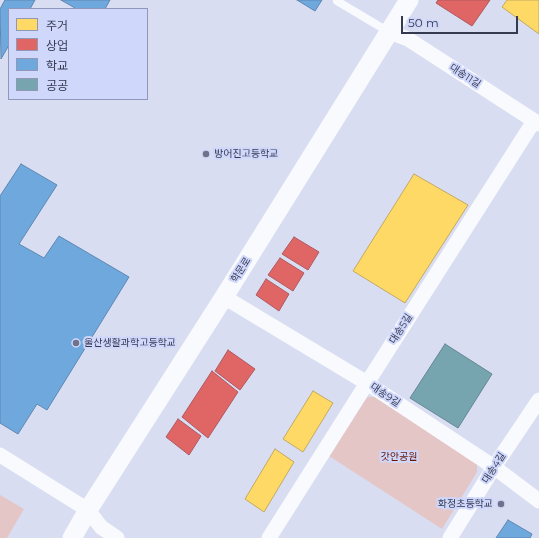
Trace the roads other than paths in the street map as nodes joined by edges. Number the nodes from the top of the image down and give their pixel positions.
1 (337, 1) dead end
2 (406, 1) edge
3 (388, 32) junction
4 (537, 123) edge
5 (224, 297) junction
6 (366, 383) junction
7 (539, 400) edge
8 (0, 454) edge
9 (494, 468) junction
10 (539, 501) edge
11 (88, 510) junction
12 (72, 538) edge
13 (117, 538) edge
14 (269, 538) edge
15 (450, 538) edge

1 - 3 lane
2 - 3 street, 학문로
3 - 4 street, 대송11길
3 - 5 street, 학문로
4 - 6 street, 대송5길
5 - 6 street, 대송9길
5 - 11 street, 학문로
6 - 9 street, 대송9길
6 - 14 street, 대송5길
7 - 9 street, 대송4길
8 - 11 street
9 - 10 street, 대송9길
9 - 15 street, 대송4길
11 - 12 street, 학문로
11 - 13 street

